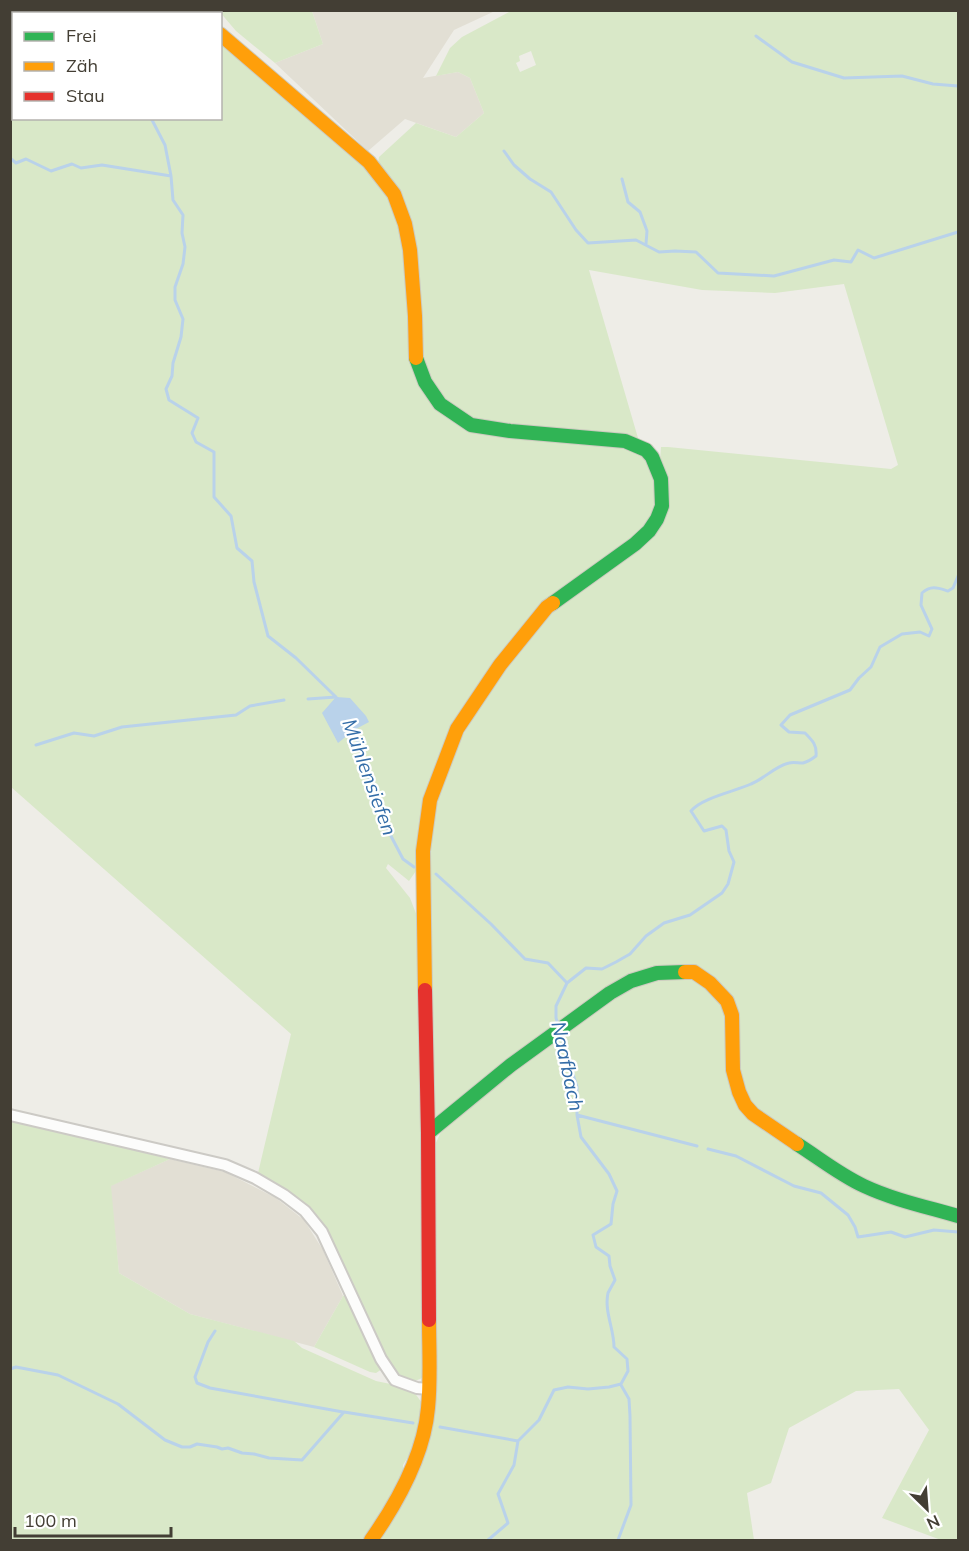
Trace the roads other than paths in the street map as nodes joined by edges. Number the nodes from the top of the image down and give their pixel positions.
1 (222, 36) edge
2 (10, 1115) edge
3 (428, 1132) junction
4 (958, 1216) edge
5 (429, 1389) junction
6 (371, 1540) edge

1 - 3 street
2 - 5 street
3 - 4 street
3 - 5 street
5 - 6 street

